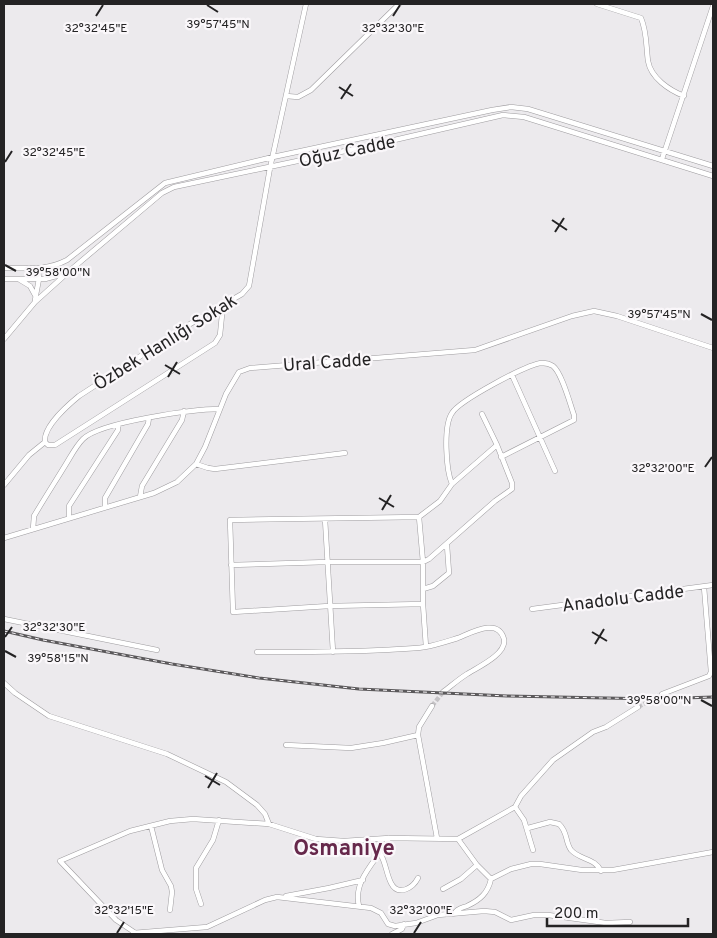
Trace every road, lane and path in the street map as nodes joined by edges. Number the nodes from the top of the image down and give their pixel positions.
1 (306, 4) edge
2 (399, 4) edge
3 (597, 4) edge
4 (713, 6) edge
5 (286, 96) junction
6 (684, 96) junction
7 (665, 150) junction
8 (273, 157) junction
9 (662, 158) junction
10 (713, 166) edge
11 (270, 168) junction
12 (713, 176) edge
13 (4, 268) edge
14 (38, 269) junction
15 (67, 273) junction
16 (4, 279) edge
17 (19, 279) junction
18 (39, 279) junction
19 (36, 299) junction
20 (223, 305) junction
21 (4, 339) edge
22 (713, 348) edge
23 (512, 375) junction
24 (220, 409) junction
25 (184, 411) junction
26 (482, 414) dead end
27 (149, 418) junction
28 (118, 425) junction
29 (539, 437) junction
30 (45, 442) junction
31 (497, 445) junction
32 (345, 453) dead end
33 (501, 457) junction
34 (196, 464) junction
35 (555, 471) dead end
36 (452, 484) junction
37 (4, 485) edge
38 (140, 497) junction
39 (105, 507) junction
40 (418, 517) junction
41 (68, 518) junction
42 (325, 519) junction
43 (33, 529) junction
44 (4, 538) edge
45 (448, 544) junction
46 (327, 562) junction
47 (423, 562) junction
48 (231, 565) junction
49 (713, 586) edge
50 (704, 587) junction
51 (423, 589) junction
52 (423, 604) junction
53 (329, 606) junction
54 (532, 609) dead end
55 (4, 619) edge
56 (426, 647) junction
57 (157, 650) dead end
58 (258, 652) dead end
59 (333, 652) junction
60 (4, 683) edge
61 (443, 692) tunnel mouth
62 (662, 694) tunnel mouth
63 (432, 706) tunnel mouth
64 (638, 707) tunnel mouth
65 (418, 735) junction
66 (286, 746) dead end
67 (515, 807) junction
68 (219, 820) junction
69 (269, 824) junction
70 (151, 826) junction
71 (528, 828) junction
72 (389, 838) junction
73 (436, 838) junction
74 (458, 839) junction
75 (533, 850) dead end
76 (713, 852) edge
77 (380, 853) junction
78 (477, 865) junction
79 (601, 871) junction
80 (418, 878) dead end
81 (491, 879) junction
82 (363, 880) junction
83 (443, 889) dead end
84 (285, 897) junction
85 (201, 904) dead end
86 (359, 906) junction
87 (170, 910) dead end
88 (454, 914) junction
89 (630, 922) dead end
90 (404, 924) junction
91 (135, 933) edge
92 (392, 934) edge

1 - 5 street, Özbek Hanlığı Sokak
2 - 5 street
3 - 6 street
4 - 6 street
5 - 8 street, Özbek Hanlığı Sokak
6 - 7 street
7 - 8 street, Oğuz Cadde
7 - 9 street
7 - 10 street, Oğuz Cadde
8 - 11 street, Özbek Hanlığı Sokak
8 - 14 street, Oğuz Cadde
9 - 11 street, Oğuz Cadde
9 - 12 street, Oğuz Cadde
11 - 15 street, Oğuz Cadde
11 - 20 street, Özbek Hanlığı Sokak
13 - 14 street, Oğuz Cadde
14 - 18 street
15 - 18 street, Oğuz Cadde
15 - 19 street
16 - 17 street, Oğuz Cadde
17 - 18 street, Oğuz Cadde
17 - 19 street
18 - 19 street
19 - 21 street
20 - 30 street, Özbek Hanlığı Sokak
20 - 30 street
22 - 24 street, Ural Cadde
23 - 29 street
23 - 29 street
23 - 36 street
24 - 25 street
24 - 34 street, Ural Cadde
25 - 27 street
25 - 38 street
26 - 31 street
27 - 28 street
27 - 39 street
28 - 41 street
28 - 43 street
29 - 33 street
29 - 35 street
30 - 37 street
31 - 33 street
31 - 36 street
32 - 34 street
33 - 45 street
34 - 38 street, Ural Cadde
36 - 40 street
38 - 39 street, Ural Cadde
39 - 41 street, Ural Cadde
40 - 42 street
40 - 47 street
41 - 43 street, Ural Cadde
42 - 46 street
42 - 48 street
43 - 44 street, Ural Cadde
45 - 47 street
45 - 51 street
46 - 47 street
46 - 48 street
46 - 53 street
47 - 51 street
48 - 53 street
49 - 50 street, Anadolu Cadde
50 - 54 street, Anadolu Cadde
50 - 62 street
51 - 52 street
52 - 53 street
52 - 56 street
53 - 59 street
55 - 57 street
56 - 59 street
56 - 61 street
58 - 59 street
60 - 69 street
63 - 65 street
64 - 67 street
65 - 66 street
65 - 73 street
67 - 71 street
67 - 74 street
68 - 69 street
68 - 70 street
68 - 85 street
69 - 72 street
70 - 87 street
70 - 91 street
71 - 75 street
71 - 79 street
72 - 73 street
72 - 77 street
73 - 74 street
74 - 78 street
76 - 79 street
77 - 80 street
77 - 82 street
78 - 81 street
78 - 83 street
79 - 81 street
81 - 88 street
82 - 84 street
82 - 86 street
84 - 86 street
84 - 91 street
86 - 90 street
88 - 89 street
88 - 90 street
90 - 92 street

